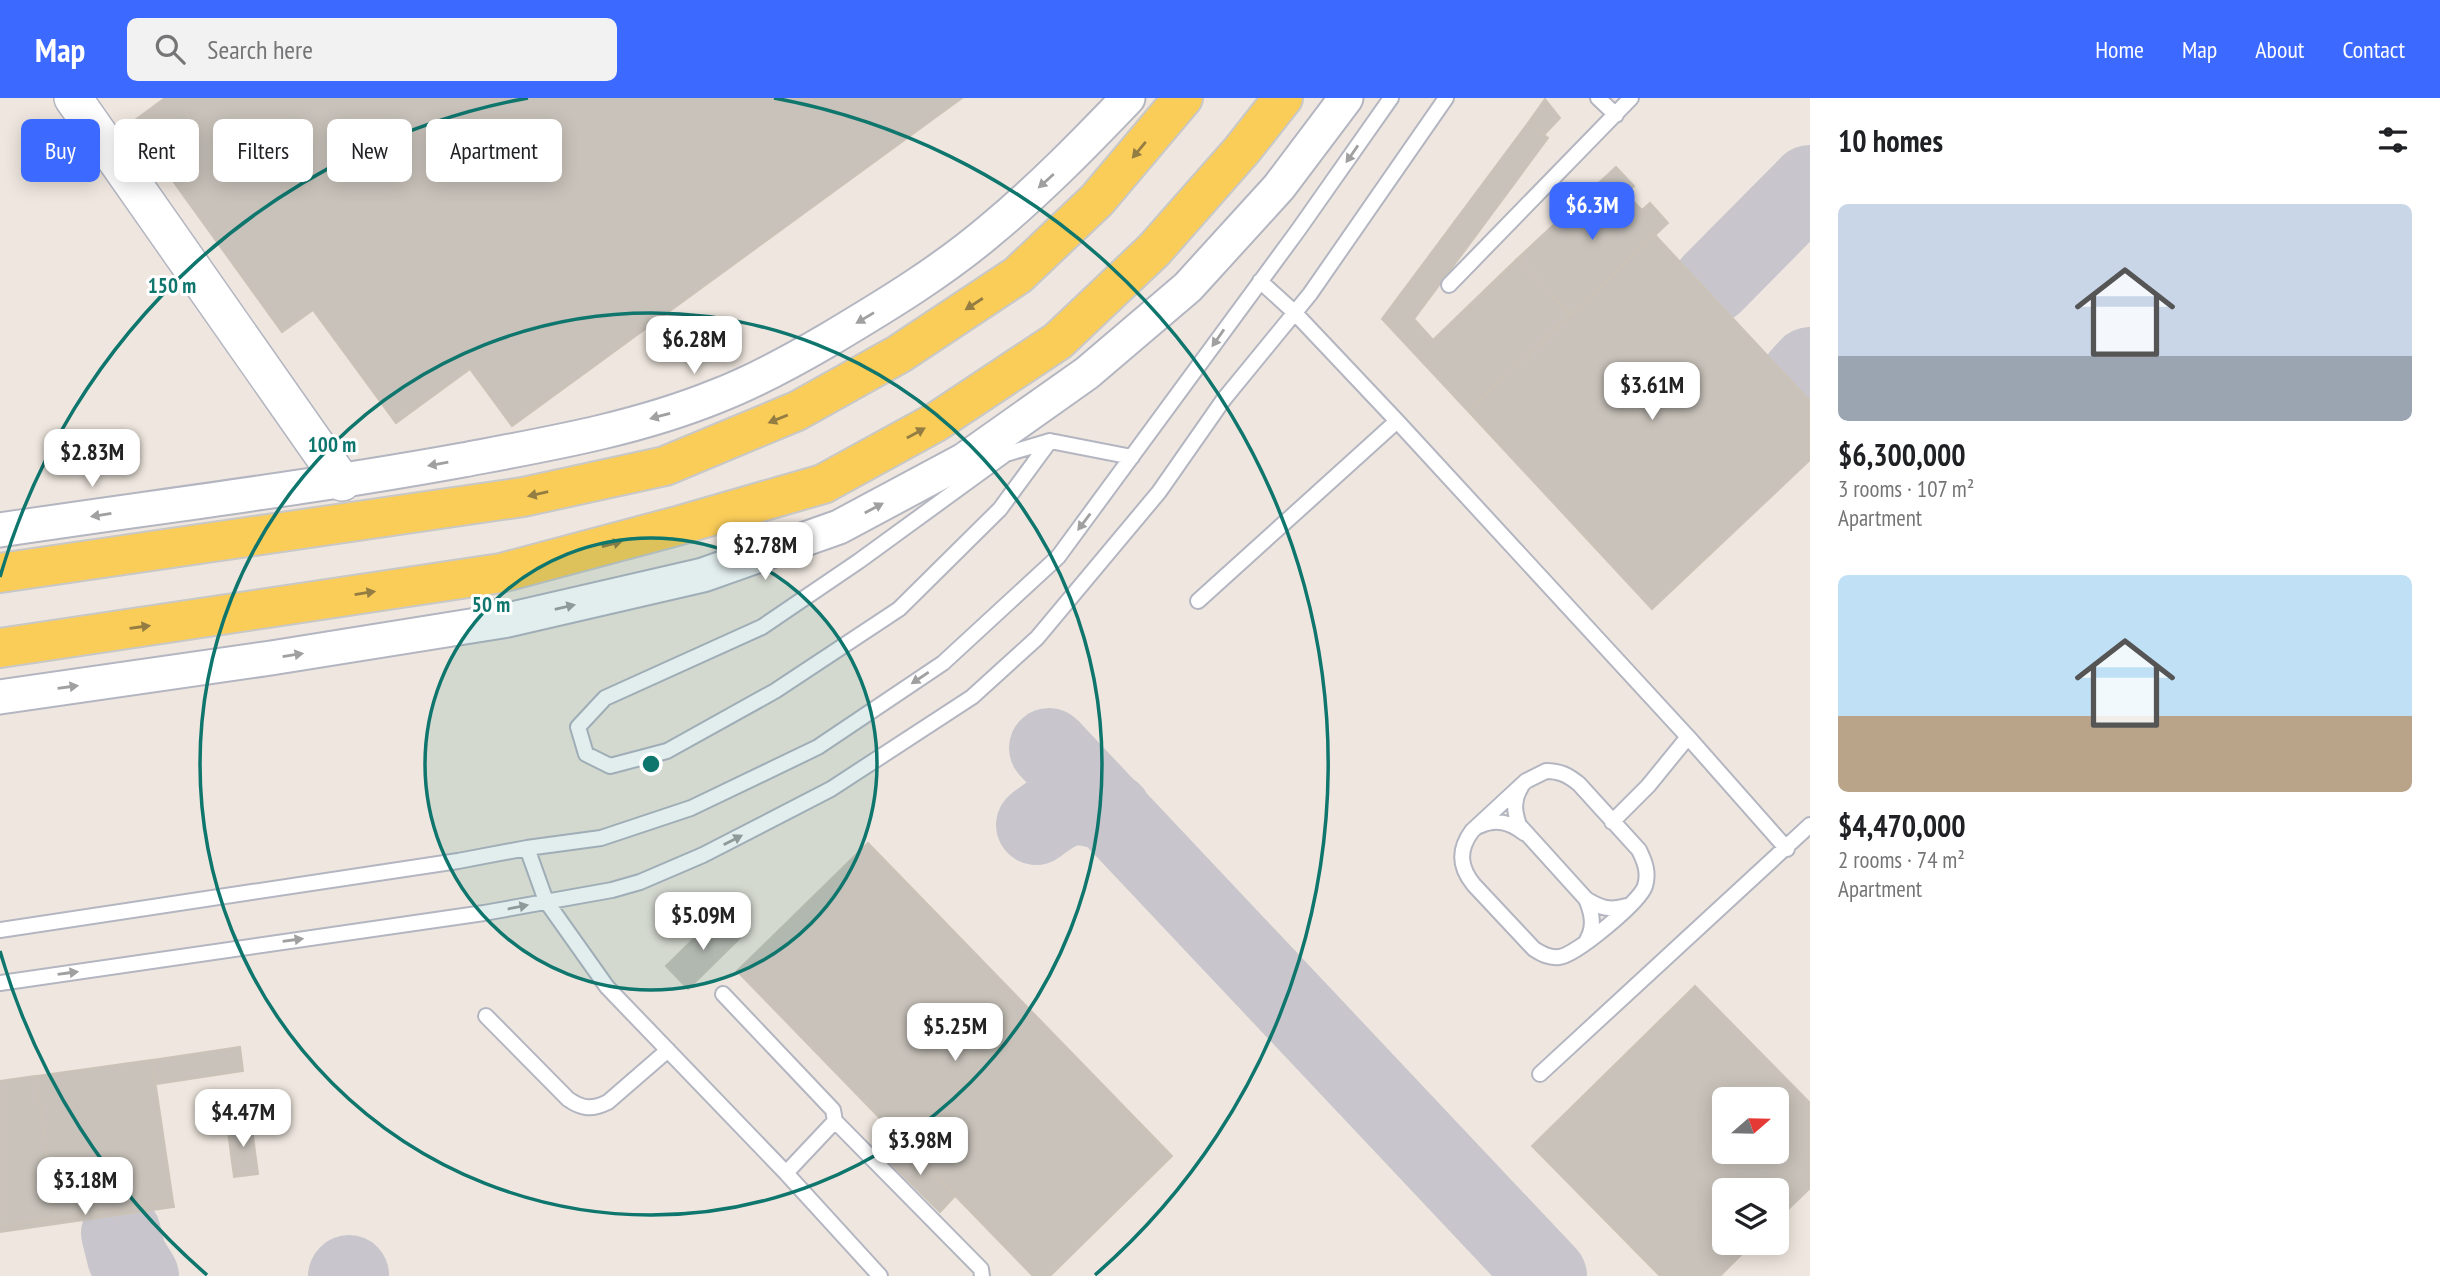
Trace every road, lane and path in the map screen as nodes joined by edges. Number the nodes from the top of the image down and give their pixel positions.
1 (73, 98) edge
2 (1128, 98) edge
3 (1183, 98) edge
4 (1283, 98) edge
5 (1346, 98) edge
6 (1391, 98) edge
7 (1446, 98) edge
8 (1598, 98) edge
9 (1631, 98) edge
10 (1616, 115) junction
11 (1259, 281) junction
12 (1449, 285) dead end
13 (1294, 312) junction
14 (1397, 421) junction
15 (1050, 441) junction
16 (1132, 457) junction
17 (342, 482) junction
18 (0, 530) edge
19 (0, 573) edge
20 (1198, 601) dead end
21 (0, 648) edge
22 (0, 697) edge
23 (1688, 737) junction
24 (1526, 781) junction
25 (1612, 822) junction
26 (1810, 825) edge
27 (1472, 831) junction
28 (1526, 833) junction
29 (527, 848) junction
30 (1787, 849) junction
31 (1586, 899) junction
32 (1637, 899) junction
33 (546, 901) junction
34 (0, 930) edge
35 (1582, 947) junction
36 (0, 983) edge
37 (723, 994) dead end
38 (486, 1016) dead end
39 (668, 1050) junction
40 (1540, 1074) dead end
41 (835, 1121) junction
42 (786, 1173) junction
43 (880, 1276) edge
44 (982, 1276) edge

1 - 17 main road
2 -> 17 street
3 -> 19 main road
21 -> 4 main road
22 -> 5 street
6 -> 11 lane
7 - 13 lane
8 - 10 lane
9 - 10 lane
10 - 12 lane
11 - 13 lane
11 -> 16 lane
13 - 14 lane
33 -> 13 lane
14 - 20 lane
14 - 23 lane
15 - 15 lane
15 - 16 lane
16 -> 29 lane
17 -> 18 street
23 - 25 lane
23 - 30 lane
24 - 25 lane
24 - 27 lane
24 - 28 lane
25 - 32 lane
26 - 30 lane
27 - 28 lane
27 - 35 lane
28 - 31 lane
29 - 33 lane
29 - 34 lane
30 - 40 lane
31 - 32 lane
31 - 35 lane
32 - 35 lane
36 -> 33 lane
33 - 39 lane
37 - 41 lane
38 - 39 lane
39 - 42 lane
41 - 42 lane
41 - 44 lane
42 - 43 lane

